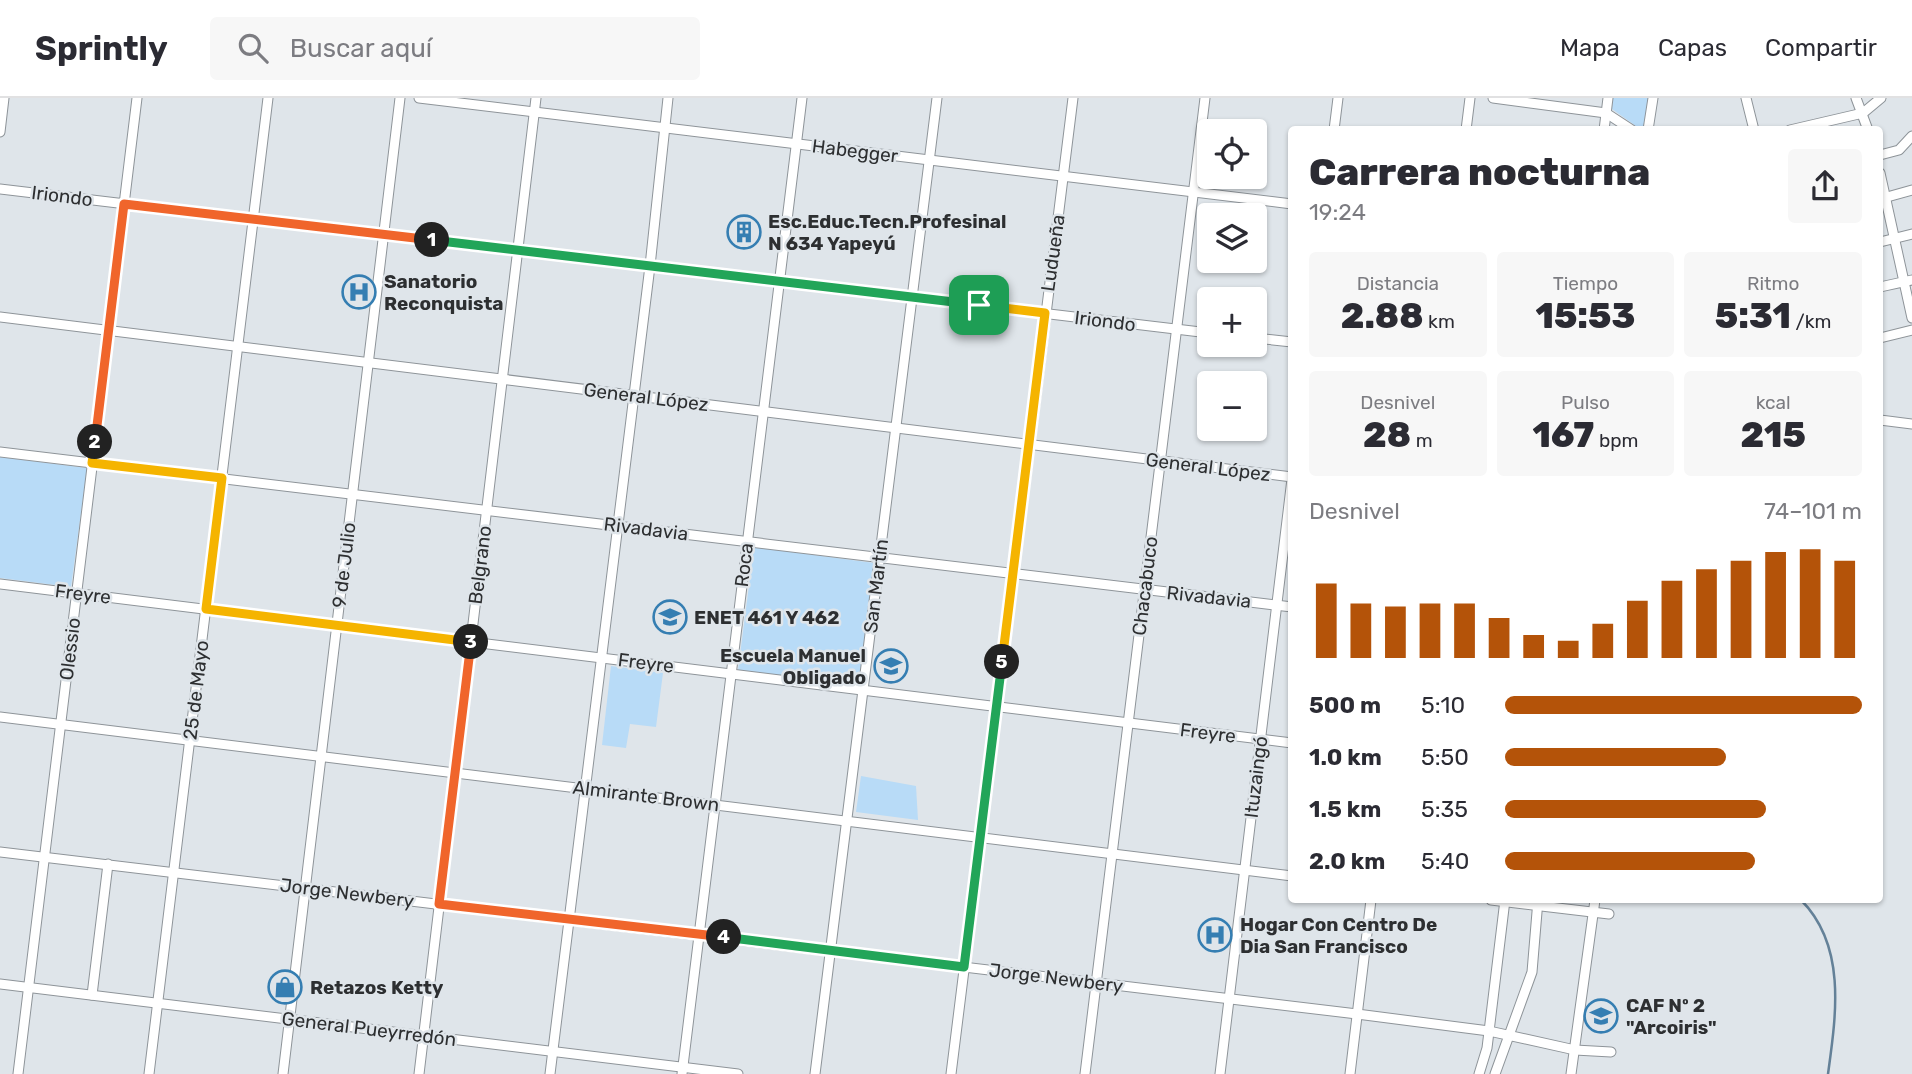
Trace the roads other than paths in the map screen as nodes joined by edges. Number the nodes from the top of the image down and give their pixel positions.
1 (4, 98) edge
2 (137, 98) edge
3 (268, 98) edge
4 (400, 98) edge
5 (419, 98) edge
6 (536, 98) edge
7 (668, 98) edge
8 (802, 98) edge
9 (937, 98) edge
10 (1073, 98) edge
11 (1205, 98) edge
12 (1338, 98) edge
13 (1470, 98) edge
14 (1493, 98) edge
15 (1608, 98) edge
16 (1653, 98) edge
17 (1746, 98) edge
18 (1856, 98) edge
19 (1881, 98) edge
20 (535, 112) junction
21 (1606, 113) junction
22 (1863, 113) junction
23 (1334, 126) edge
24 (1466, 126) edge
25 (1604, 126) edge
26 (1626, 126) edge
27 (1649, 126) edge
28 (1753, 126) edge
29 (1807, 126) edge
30 (1867, 126) edge
31 (665, 129) junction
32 (0, 132) edge
33 (1912, 136) edge
34 (796, 143) junction
35 (1883, 154) edge
36 (929, 160) junction
37 (1063, 177) junction
38 (0, 189) edge
39 (1912, 190) edge
40 (1193, 193) junction
41 (1883, 198) edge
42 (1883, 201) edge
43 (124, 204) junction
44 (1288, 204) edge
45 (254, 218) junction
46 (383, 234) junction
47 (1912, 234) edge
48 (1895, 239) junction
49 (1883, 241) edge
50 (517, 250) junction
51 (650, 266) junction
52 (779, 281) junction
53 (1908, 281) edge
54 (1883, 286) edge
55 (912, 297) junction
56 (1045, 313) junction
57 (0, 317) edge
58 (1912, 318) edge
59 (1175, 329) junction
60 (108, 330) junction
61 (1912, 330) edge
62 (1197, 332) edge
63 (1883, 337) edge
64 (1267, 339) edge
65 (1288, 342) edge
66 (238, 346) junction
67 (368, 362) junction
68 (503, 379) junction
69 (634, 395) junction
70 (763, 411) junction
71 (1883, 421) edge
72 (1912, 424) edge
73 (896, 428) junction
74 (1029, 445) junction
75 (0, 452) edge
76 (1160, 461) junction
77 (92, 463) junction
78 (1288, 477) edge
79 (222, 478) junction
80 (352, 494) junction
81 (487, 510) junction
82 (1288, 510) edge
83 (618, 526) junction
84 (747, 541) junction
85 (880, 557) junction
86 (1013, 574) junction
87 (0, 584) edge
88 (1144, 590) junction
89 (76, 593) junction
90 (1276, 605) junction
91 (1288, 606) edge
92 (206, 609) junction
93 (337, 626) junction
94 (471, 642) junction
95 (601, 658) junction
96 (731, 674) junction
97 (863, 690) junction
98 (997, 707) junction
99 (0, 717) edge
100 (1128, 724) junction
101 (61, 725) junction
102 (1260, 739) junction
103 (190, 740) junction
104 (1288, 742) edge
105 (321, 757) junction
106 (455, 772) junction
107 (585, 789) junction
108 (715, 804) junction
109 (847, 821) junction
110 (981, 838) junction
111 (0, 852) edge
112 (1112, 854) junction
113 (44, 857) junction
114 (108, 864) junction
115 (1244, 870) junction
116 (174, 872) junction
117 (1288, 876) edge
118 (305, 888) junction
119 (1371, 903) edge
120 (1505, 903) edge
121 (1538, 903) edge
122 (1544, 903) edge
123 (1594, 903) edge
124 (439, 904) junction
125 (1593, 912) junction
126 (1609, 914) dead end
127 (569, 920) junction
128 (699, 934) junction
129 (831, 951) junction
130 (964, 967) junction
131 (1096, 983) junction
132 (0, 984) edge
133 (29, 987) junction
134 (92, 995) junction
135 (1229, 998) junction
136 (158, 1003) junction
137 (1357, 1014) junction
138 (289, 1019) junction
139 (1489, 1031) junction
140 (423, 1035) junction
141 (1510, 1036) junction
142 (1575, 1050) junction
143 (553, 1052) junction
144 (1611, 1052) dead end
145 (682, 1070) edge
146 (18, 1074) edge
147 (149, 1074) edge
148 (283, 1074) edge
149 (419, 1074) edge
150 (550, 1074) edge
151 (738, 1074) edge
152 (815, 1074) edge
153 (951, 1074) edge
154 (1085, 1074) edge
155 (1220, 1074) edge
156 (1350, 1074) edge
157 (1479, 1074) edge
158 (1495, 1074) edge
159 (1571, 1074) edge

1 - 32 street
2 - 43 street, Olessio
3 - 45 street, 25 de Mayo
4 - 46 street, 9 de Julio
5 - 20 street, Habegger
6 - 20 street, Belgrano
7 - 31 street
8 - 34 street, Roca
9 - 36 street, San Martín
10 - 37 street, Ludueña
11 - 40 street, Chacabuco
12 - 23 street
13 - 24 street
14 - 21 street
15 - 21 street
16 - 27 street
17 - 28 street
18 - 22 street
19 - 22 street
20 - 31 street, Habegger
20 - 50 street, Belgrano
21 - 25 street
21 - 26 street
22 - 29 street
22 - 30 street
31 - 34 street, Habegger
31 - 51 street
33 - 35 street
34 - 36 street, Habegger
34 - 52 street, Roca
36 - 37 street, Habegger
36 - 55 street, San Martín
37 - 40 street, Habegger
37 - 56 street, Ludueña
38 - 43 street, Iriondo
39 - 41 street
40 - 44 street, Habegger
40 - 59 street, Chacabuco
42 - 48 street
43 - 45 street, Iriondo
43 - 60 street, Olessio
45 - 46 street, Iriondo
45 - 66 street, 25 de Mayo
46 - 50 street, Iriondo
46 - 67 street, 9 de Julio
47 - 48 street
48 - 49 street
48 - 53 street
50 - 51 street, Iriondo
50 - 68 street, Belgrano
51 - 52 street, Iriondo
51 - 69 street
52 - 55 street, Iriondo
52 - 70 street, Roca
53 - 54 street
53 - 58 street
55 - 56 street, Iriondo
55 - 73 street, San Martín
56 - 59 street, Iriondo
56 - 74 street, Ludueña
57 - 60 street, General López
59 - 62 street, Iriondo
59 - 76 street, Chacabuco
60 - 66 street, General López
60 - 77 street, Olessio
61 - 63 street
64 - 65 street
66 - 67 street, General López
66 - 79 street, 25 de Mayo
67 - 68 street, General López
67 - 80 street, 9 de Julio
68 - 69 street, General López
68 - 81 street, Belgrano
69 - 70 street, General López
69 - 83 street
70 - 73 street, General López
70 - 84 street, Roca
71 - 72 street
73 - 74 street, General López
73 - 85 street, San Martín
74 - 76 street, General López
74 - 86 street, Ludueña
75 - 77 street, Rivadavia
76 - 78 street, General López
76 - 88 street, Chacabuco
77 - 79 street, Rivadavia
77 - 89 street, Olessio
79 - 80 street, Rivadavia
79 - 92 street, 25 de Mayo
80 - 81 street, Rivadavia
80 - 93 street, 9 de Julio
81 - 83 street, Rivadavia
81 - 94 street, Belgrano
82 - 90 street, Ituzaingó
83 - 84 street, Rivadavia
83 - 95 street
84 - 85 street, Rivadavia
84 - 96 street, Roca
85 - 86 street, Rivadavia
85 - 97 street, San Martín
86 - 88 street, Rivadavia
86 - 98 street, Ludueña
87 - 89 street, Freyre
88 - 90 street, Rivadavia
88 - 100 street, Chacabuco
89 - 92 street, Freyre
89 - 101 street, Olessio
90 - 91 street, Rivadavia
90 - 102 street, Ituzaingó
92 - 93 street, Freyre
92 - 103 street, 25 de Mayo
93 - 94 street, Freyre
93 - 105 street, 9 de Julio
94 - 95 street, Freyre
94 - 106 street, Belgrano
95 - 96 street, Freyre
95 - 107 street
96 - 97 street, Freyre
96 - 108 street, Roca
97 - 98 street, Freyre
97 - 109 street, San Martín
98 - 100 street, Freyre
98 - 110 street, Ludueña
99 - 101 street, Almirante Brown
100 - 102 street, Freyre
100 - 112 street, Chacabuco
101 - 103 street, Almirante Brown
101 - 113 street, Olessio
102 - 104 street, Freyre
102 - 115 street, Ituzaingó
103 - 105 street, Almirante Brown
103 - 116 street, 25 de Mayo
105 - 106 street, Almirante Brown
105 - 118 street, 9 de Julio
106 - 107 street, Almirante Brown
106 - 124 street, Belgrano
107 - 108 street, Almirante Brown
107 - 127 street
108 - 109 street, Almirante Brown
108 - 128 street, Roca
109 - 110 street, Almirante Brown
109 - 129 street, San Martín
110 - 112 street, Almirante Brown
110 - 130 street, Ludueña
111 - 113 street, Jorge Newbery
112 - 115 street, Almirante Brown
112 - 131 street, Chacabuco
113 - 114 street, Jorge Newbery
113 - 133 street, Olessio
114 - 116 street, Jorge Newbery
114 - 134 street
115 - 117 street, Almirante Brown
115 - 135 street, Ituzaingó
116 - 118 street, Jorge Newbery
116 - 136 street, 25 de Mayo
118 - 124 street, Jorge Newbery
118 - 138 street, 9 de Julio
119 - 137 street
120 - 139 street
121 - 141 street
122 - 125 street
123 - 125 street
124 - 127 street, Jorge Newbery
124 - 140 street, Belgrano
125 - 126 street
125 - 142 street
127 - 128 street, Jorge Newbery
127 - 143 street
128 - 129 street, Jorge Newbery
128 - 145 street, Roca
129 - 130 street, Jorge Newbery
129 - 152 street, San Martín
130 - 131 street, Jorge Newbery
130 - 153 street, Ludueña
131 - 135 street, Jorge Newbery
131 - 154 street, Chacabuco
132 - 133 street, General Pueyrredón
133 - 134 street, General Pueyrredón
133 - 146 street, Olessio
134 - 136 street, General Pueyrredón
135 - 137 street, Jorge Newbery
135 - 155 street, Ituzaingó
136 - 138 street, General Pueyrredón
136 - 147 street, 25 de Mayo
137 - 139 street, Jorge Newbery
137 - 156 street
138 - 140 street, General Pueyrredón
138 - 148 street, 9 de Julio
139 - 141 street, Jorge Newbery
139 - 157 street
140 - 143 street, General Pueyrredón
140 - 149 street, Belgrano
141 - 142 street, Jorge Newbery
141 - 158 street
142 - 144 street, Jorge Newbery
142 - 159 street
143 - 145 street, General Pueyrredón
143 - 150 street
145 - 151 street, General Pueyrredón

